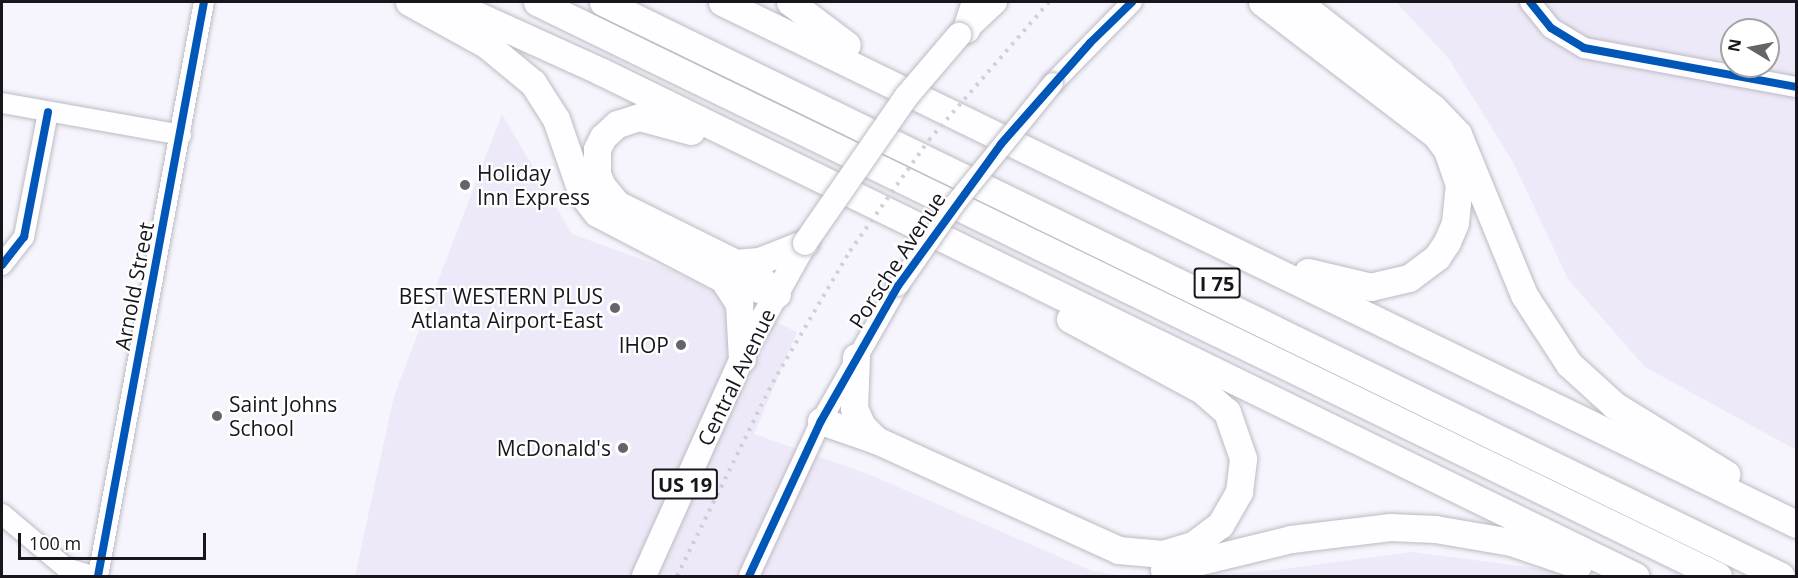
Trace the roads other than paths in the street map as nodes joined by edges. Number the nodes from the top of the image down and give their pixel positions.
1 (204, 2) edge
2 (409, 2) edge
3 (448, 2) edge
4 (537, 2) edge
5 (603, 2) edge
6 (639, 2) edge
7 (722, 2) edge
8 (790, 2) edge
9 (975, 2) edge
10 (995, 2) edge
11 (1132, 2) edge
12 (1262, 2) edge
13 (1298, 2) edge
14 (1530, 2) edge
15 (962, 32) junction
16 (1797, 87) edge
17 (931, 100) junction
18 (2, 103) edge
19 (48, 112) junction
20 (181, 135) junction
21 (807, 173) junction
22 (917, 229) junction
23 (1205, 236) junction
24 (805, 243) junction
25 (2, 265) edge
26 (729, 271) junction
27 (777, 294) junction
28 (856, 357) junction
29 (742, 359) junction
30 (821, 421) junction
31 (876, 440) junction
32 (2, 514) edge
33 (1797, 516) edge
34 (1797, 524) edge
35 (1797, 564) edge
36 (93, 576) edge
37 (98, 576) edge
38 (644, 576) edge
39 (749, 576) edge
40 (1605, 576) edge
41 (1635, 576) edge
42 (1718, 576) edge
43 (1781, 576) edge

1 - 20 street, Arnold Street
2 - 26 highway
3 - 21 highway
4 - 42 highway, I 75
5 - 43 highway
6 - 35 highway, I 75
7 - 17 highway
8 - 17 highway
9 - 15 highway
10 - 15 main road, US 19
11 - 28 street, Porsche Avenue, bridge
12 - 23 highway
13 - 33 highway
14 - 16 street
15 - 24 main road, Central Avenue / US 19, bridge
17 - 23 highway
18 - 19 street
19 - 20 street
19 - 25 street
20 - 37 street, Arnold Street
21 - 22 highway
21 - 26 highway
22 - 31 highway
22 - 41 highway
23 - 34 highway
24 - 26 highway
24 - 27 main road, Central Avenue / US 19
26 - 27 highway
26 - 29 highway
27 - 29 main road, Central Avenue / US 19
28 - 30 street, Porsche Avenue
28 - 31 highway
29 - 38 main road, Central Avenue / US 19
30 - 31 highway
30 - 39 street, Porsche Avenue
30 - 40 highway
32 - 36 street

